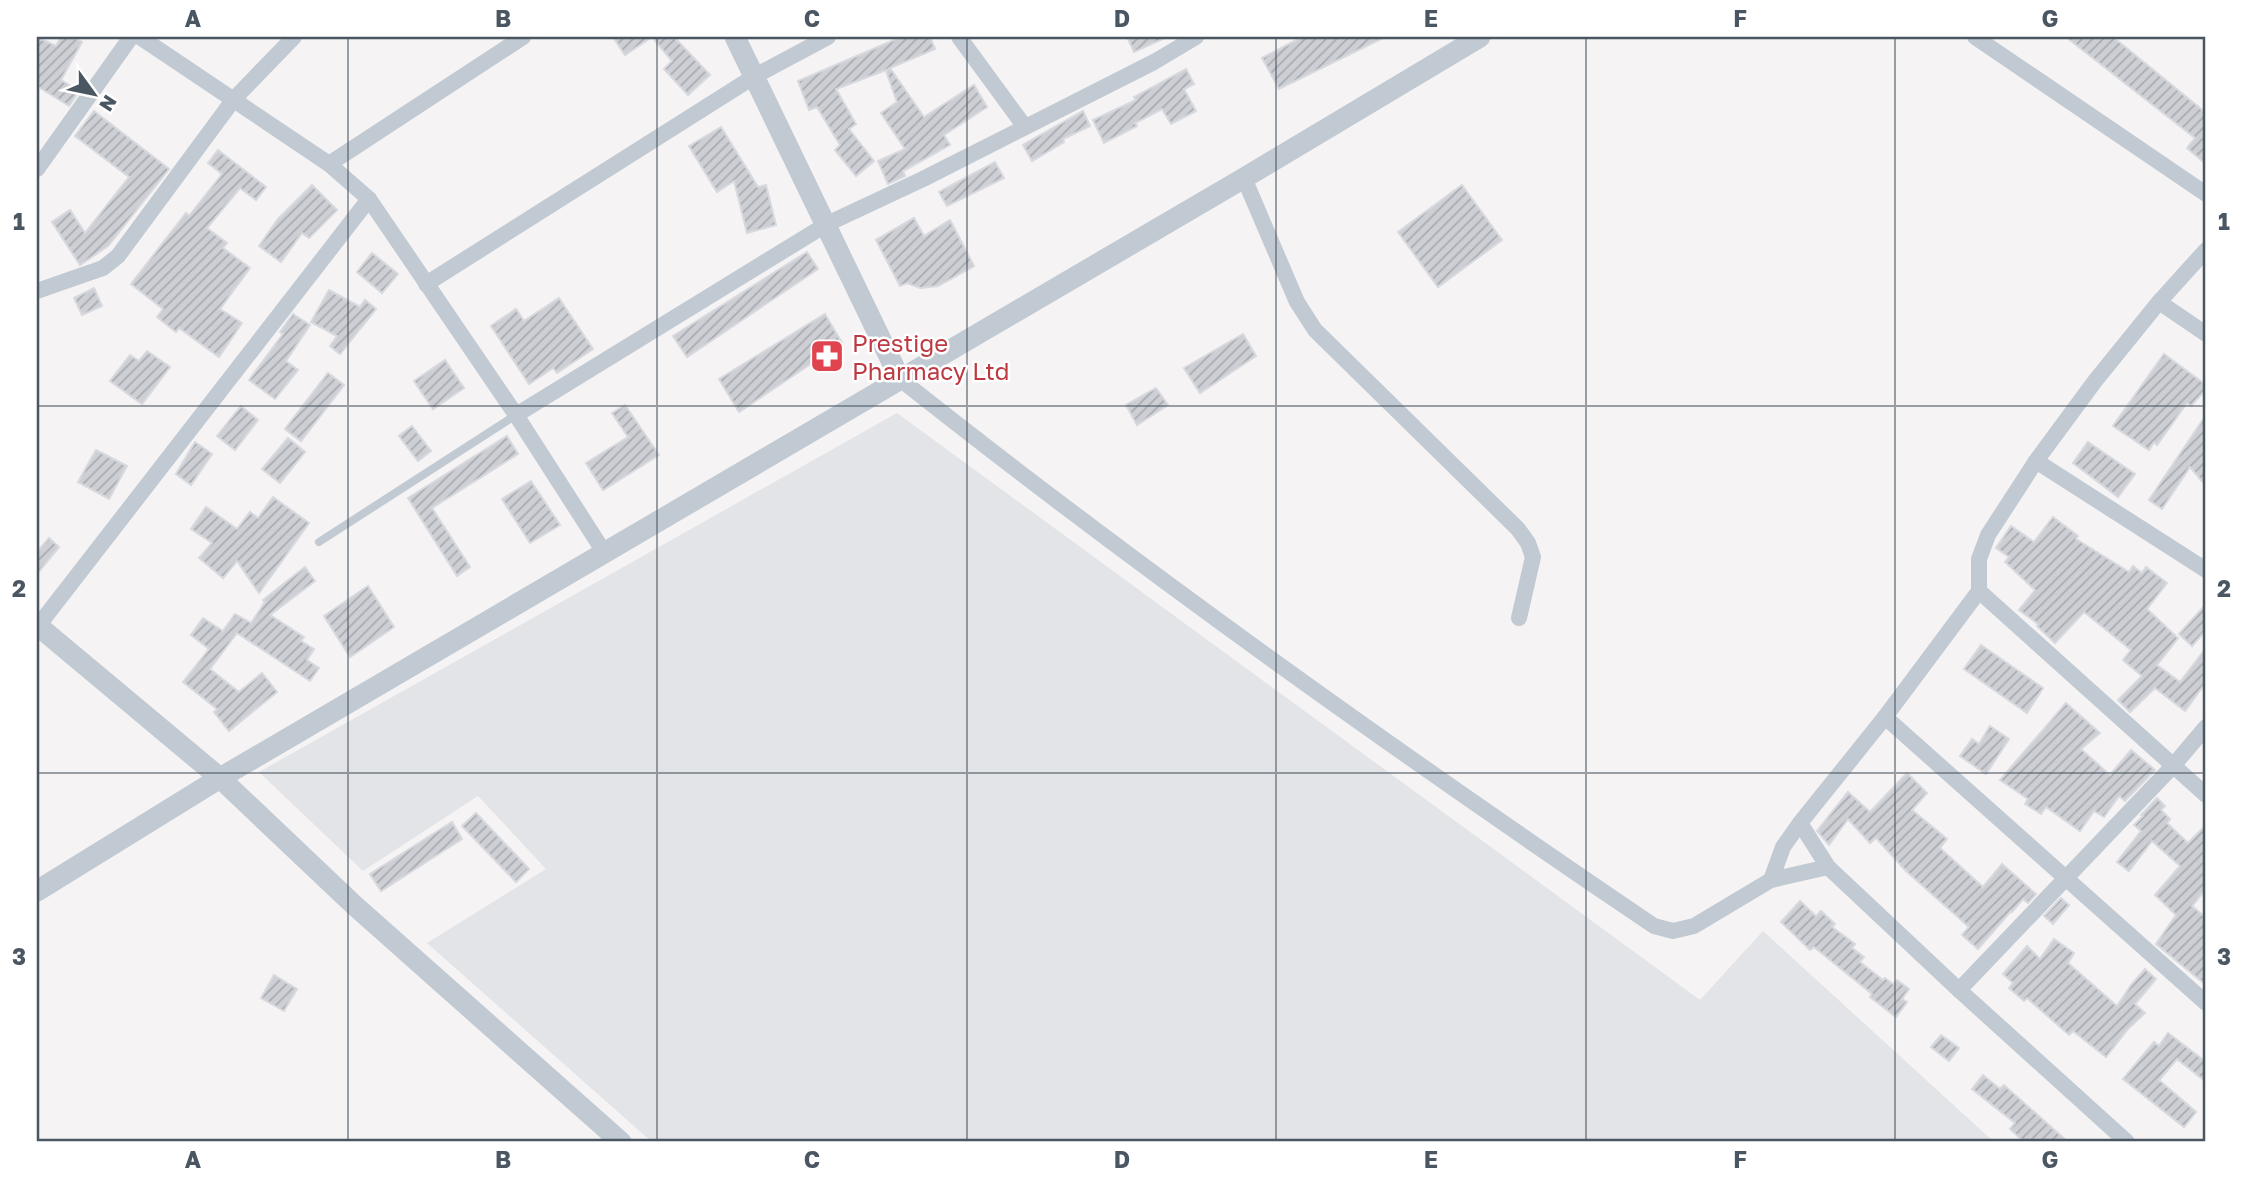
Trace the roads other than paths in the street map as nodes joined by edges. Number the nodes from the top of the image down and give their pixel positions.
1 (131, 37) edge
2 (140, 37) edge
3 (294, 37) edge
4 (523, 37) edge
5 (735, 37) edge
6 (828, 37) edge
7 (958, 37) edge
8 (1196, 37) edge
9 (1480, 37) edge
10 (1975, 37) edge
11 (755, 76) junction
12 (234, 99) junction
13 (1025, 127) junction
14 (329, 164) junction
15 (37, 169) edge
16 (1244, 178) junction
17 (2206, 194) edge
18 (369, 199) junction
19 (827, 224) junction
20 (2206, 250) edge
21 (426, 284) junction
22 (37, 291) edge
23 (2159, 302) junction
24 (2206, 334) edge
25 (900, 379) junction
26 (516, 415) junction
27 (2036, 461) junction
28 (318, 542) dead end
29 (604, 552) junction
30 (2206, 570) edge
31 (1979, 591) junction
32 (1520, 618) dead end
33 (38, 625) edge
34 (1885, 717) junction
35 (2206, 727) edge
36 (2173, 766) junction
37 (220, 778) junction
38 (2206, 795) edge
39 (1800, 823) junction
40 (1828, 867) junction
41 (2066, 877) junction
42 (1771, 880) junction
43 (37, 891) edge
44 (1959, 990) junction
45 (2206, 1003) edge
46 (621, 1142) edge
47 (2127, 1142) edge

1 - 15 street
2 - 12 street
3 - 12 street
4 - 14 street
5 - 11 street
6 - 11 street
7 - 13 street
8 - 13 street
9 - 16 street
10 - 17 street
11 - 19 street
11 - 21 street
12 - 14 street
12 - 22 street
13 - 19 street
14 - 18 street
16 - 25 street
16 - 32 street
18 - 21 street
18 - 33 street
19 - 25 street
19 - 26 street
20 - 23 street
21 - 26 street
23 - 24 street
23 - 27 street
25 - 29 street
25 - 42 street
26 - 28 lane
26 - 29 street
27 - 30 street
27 - 31 street
29 - 37 street
31 - 34 street
31 - 36 street
33 - 37 street
34 - 39 street
34 - 41 street
35 - 36 street
36 - 38 street
36 - 41 street
37 - 43 street
37 - 46 street
39 - 40 street
39 - 42 street
40 - 42 street
40 - 44 street
41 - 44 street
41 - 45 street
44 - 47 street

